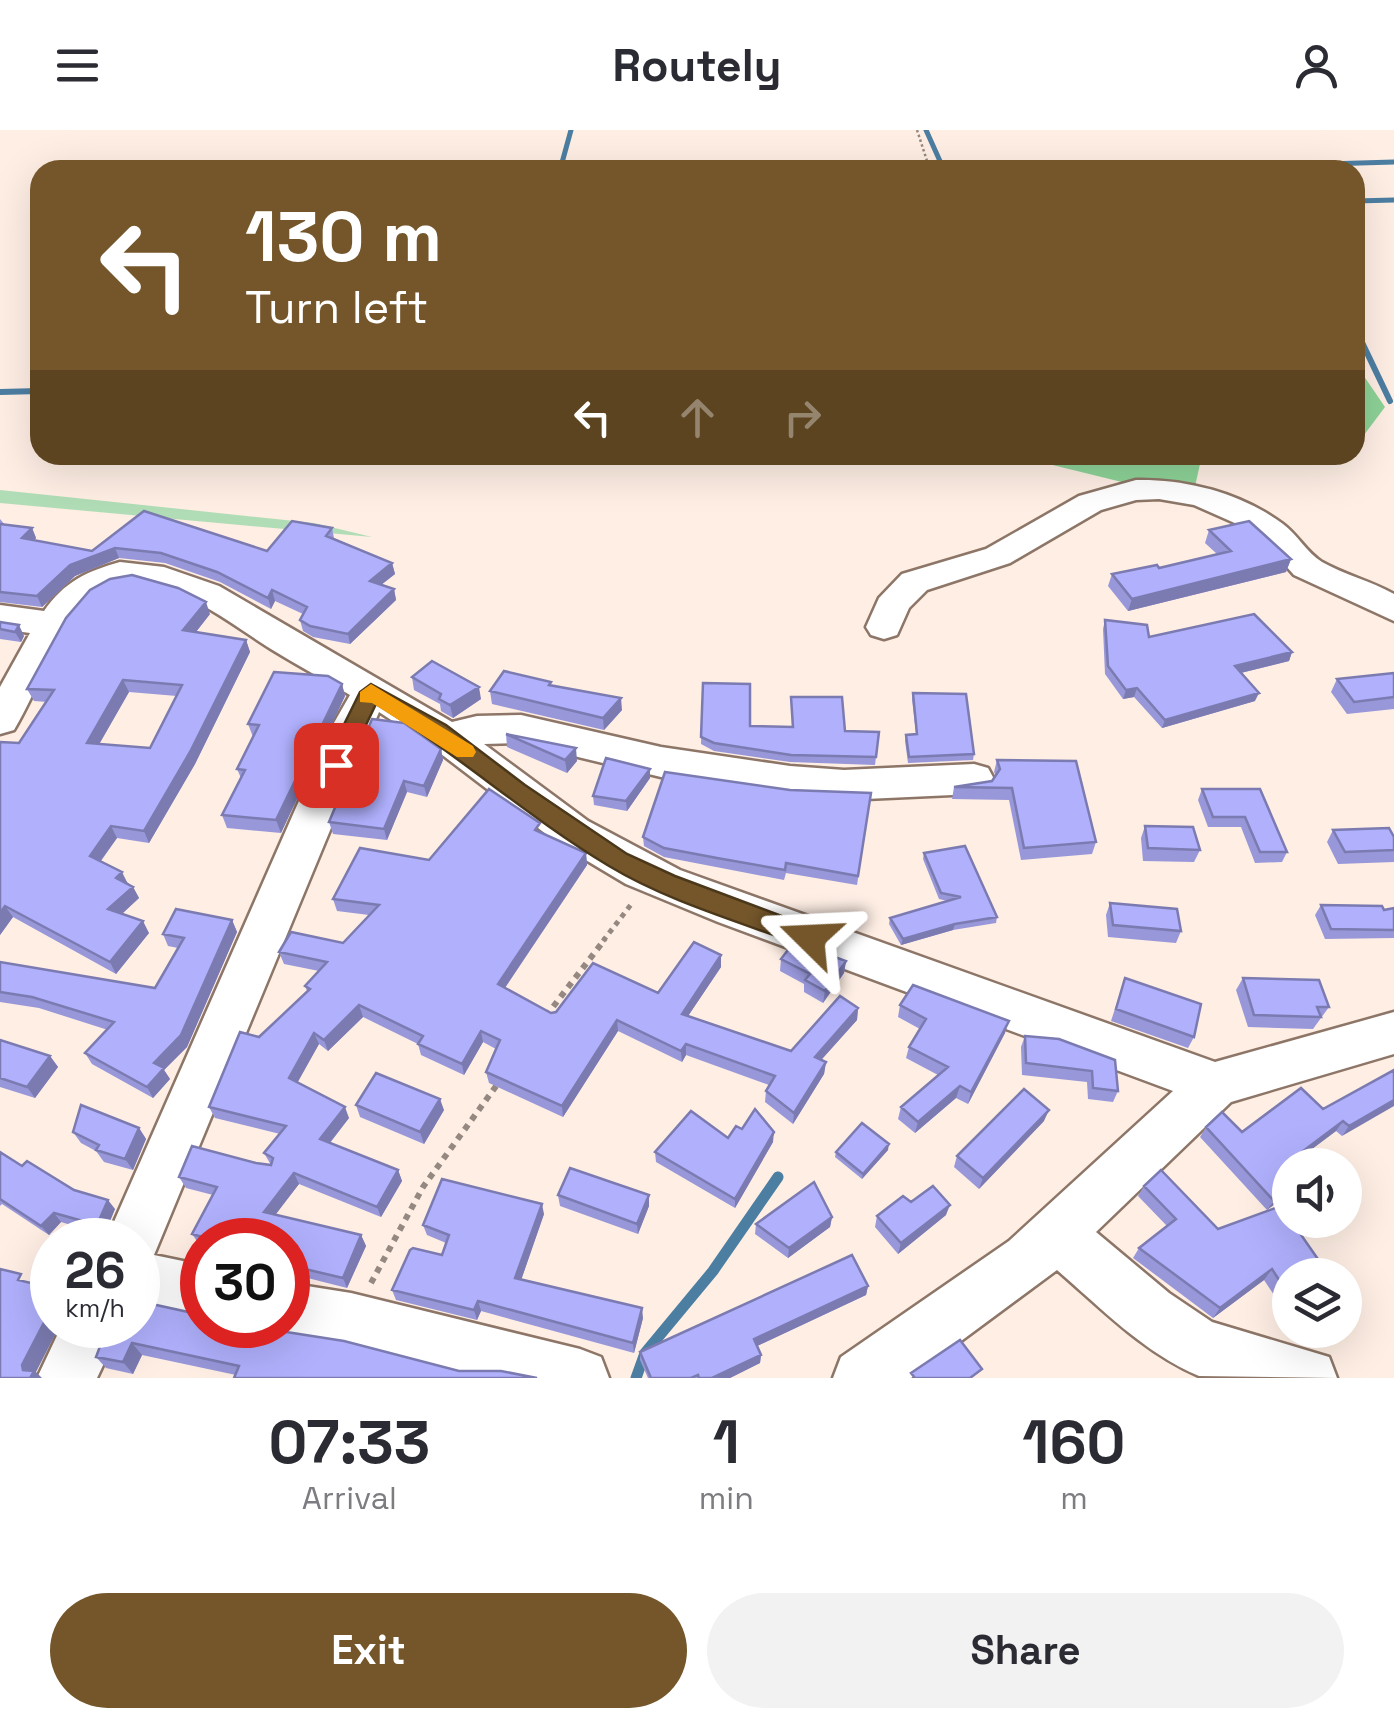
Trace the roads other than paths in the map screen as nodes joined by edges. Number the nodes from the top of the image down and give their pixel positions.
1 (1394, 610) edge
2 (0, 617) edge
3 (52, 624) junction
4 (884, 626) dead end
5 (371, 692) junction
6 (0, 720) edge
7 (446, 737) junction
8 (974, 779) edge
9 (1394, 1033) edge
10 (1216, 1084) junction
11 (142, 1218) edge
12 (1056, 1233) junction
13 (310, 1314) edge
14 (81, 1348) edge
15 (66, 1378) edge
16 (580, 1378) edge
17 (862, 1378) edge
18 (1308, 1378) edge

1 - 4 street
2 - 3 street
3 - 5 street
3 - 6 street
5 - 7 street
5 - 11 street
7 - 8 street
7 - 10 street
9 - 10 street
10 - 12 street
12 - 17 street
12 - 18 street
13 - 16 street
14 - 15 street

